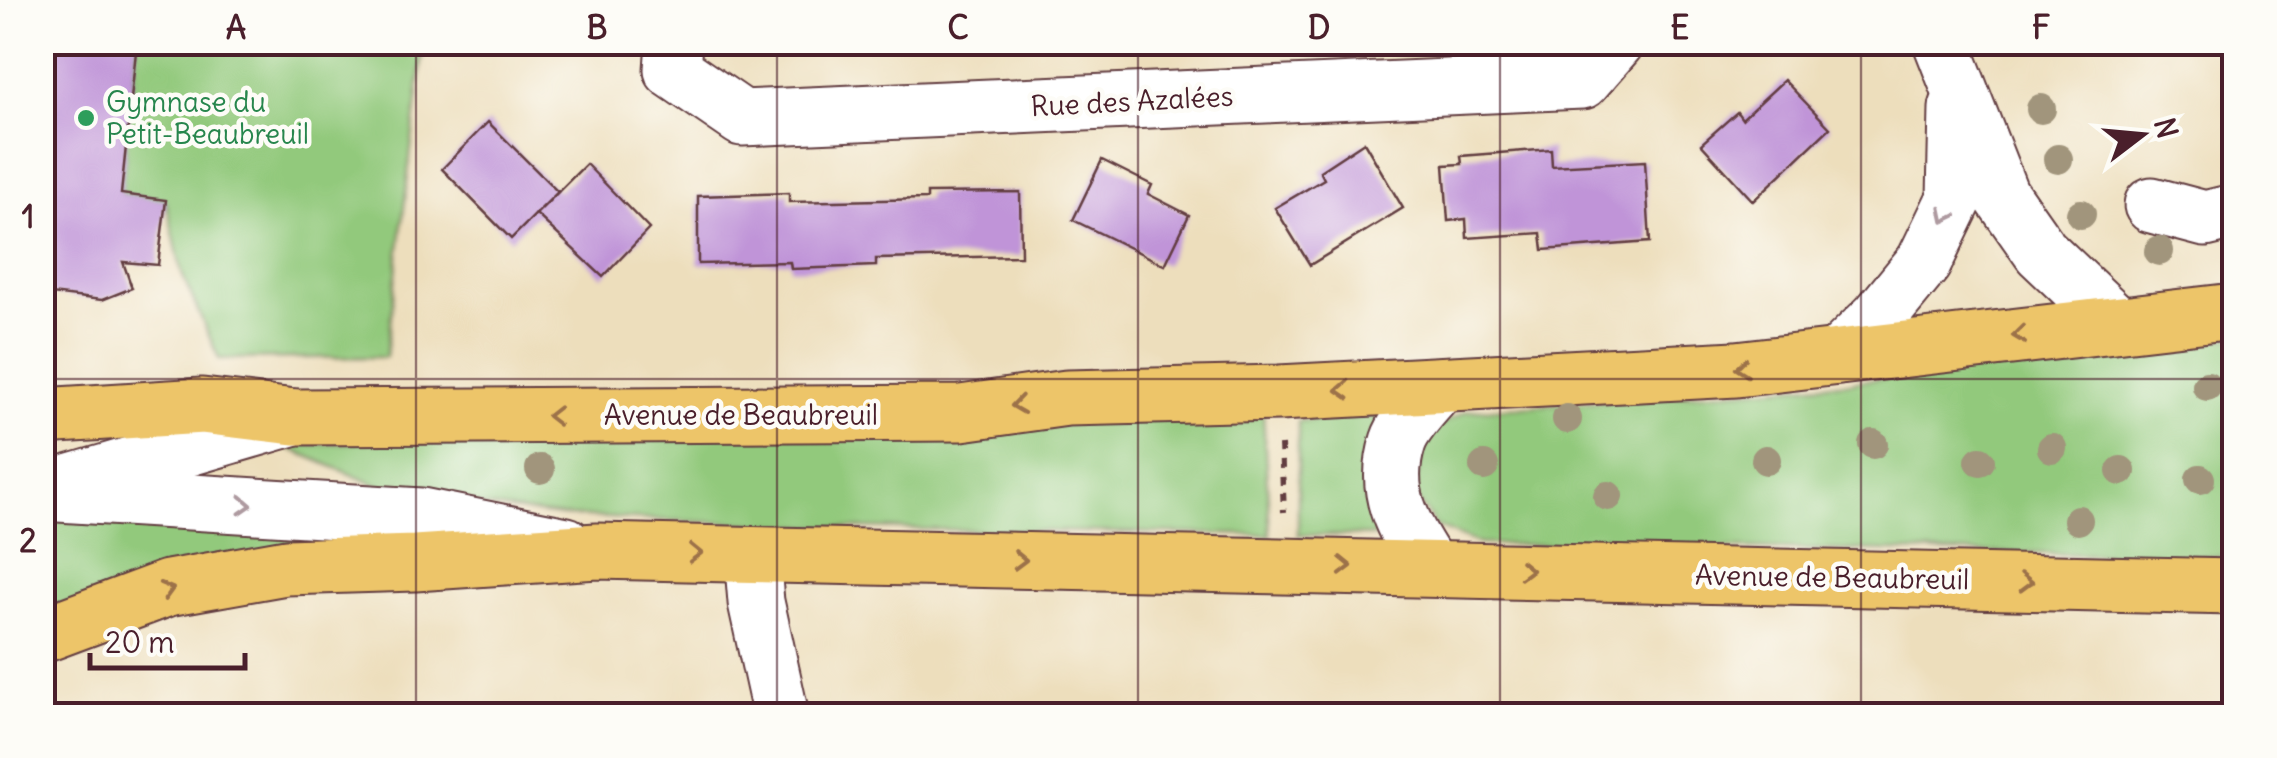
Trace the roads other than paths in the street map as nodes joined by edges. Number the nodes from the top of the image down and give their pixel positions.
1 (674, 42) edge
2 (1616, 43) edge
3 (1949, 64) edge
4 (2152, 204) dead end
5 (2234, 212) edge
6 (2234, 311) edge
7 (2116, 323) junction
8 (1838, 356) junction
9 (1440, 385) junction
10 (42, 416) edge
11 (295, 417) junction
12 (42, 492) edge
13 (597, 551) junction
14 (752, 555) junction
15 (1428, 568) junction
16 (2234, 587) edge
17 (42, 636) edge
18 (780, 716) edge

1 - 2 street, Rue des Azalées
3 - 7 street
3 -> 8 street
4 - 5 street
6 - 7 main road, Avenue de Beaubreuil
7 -> 8 main road, Avenue de Beaubreuil
8 -> 9 main road, Avenue de Beaubreuil
9 -> 11 main road, Avenue de Beaubreuil
9 - 15 street
10 - 11 main road, Avenue de Beaubreuil
11 - 12 street
12 -> 13 street, Avenue de Beaubreuil
13 -> 14 main road, Avenue de Beaubreuil
17 -> 13 main road, Avenue de Beaubreuil
14 -> 15 main road, Avenue de Beaubreuil
14 - 18 street
15 -> 16 main road, Avenue de Beaubreuil

